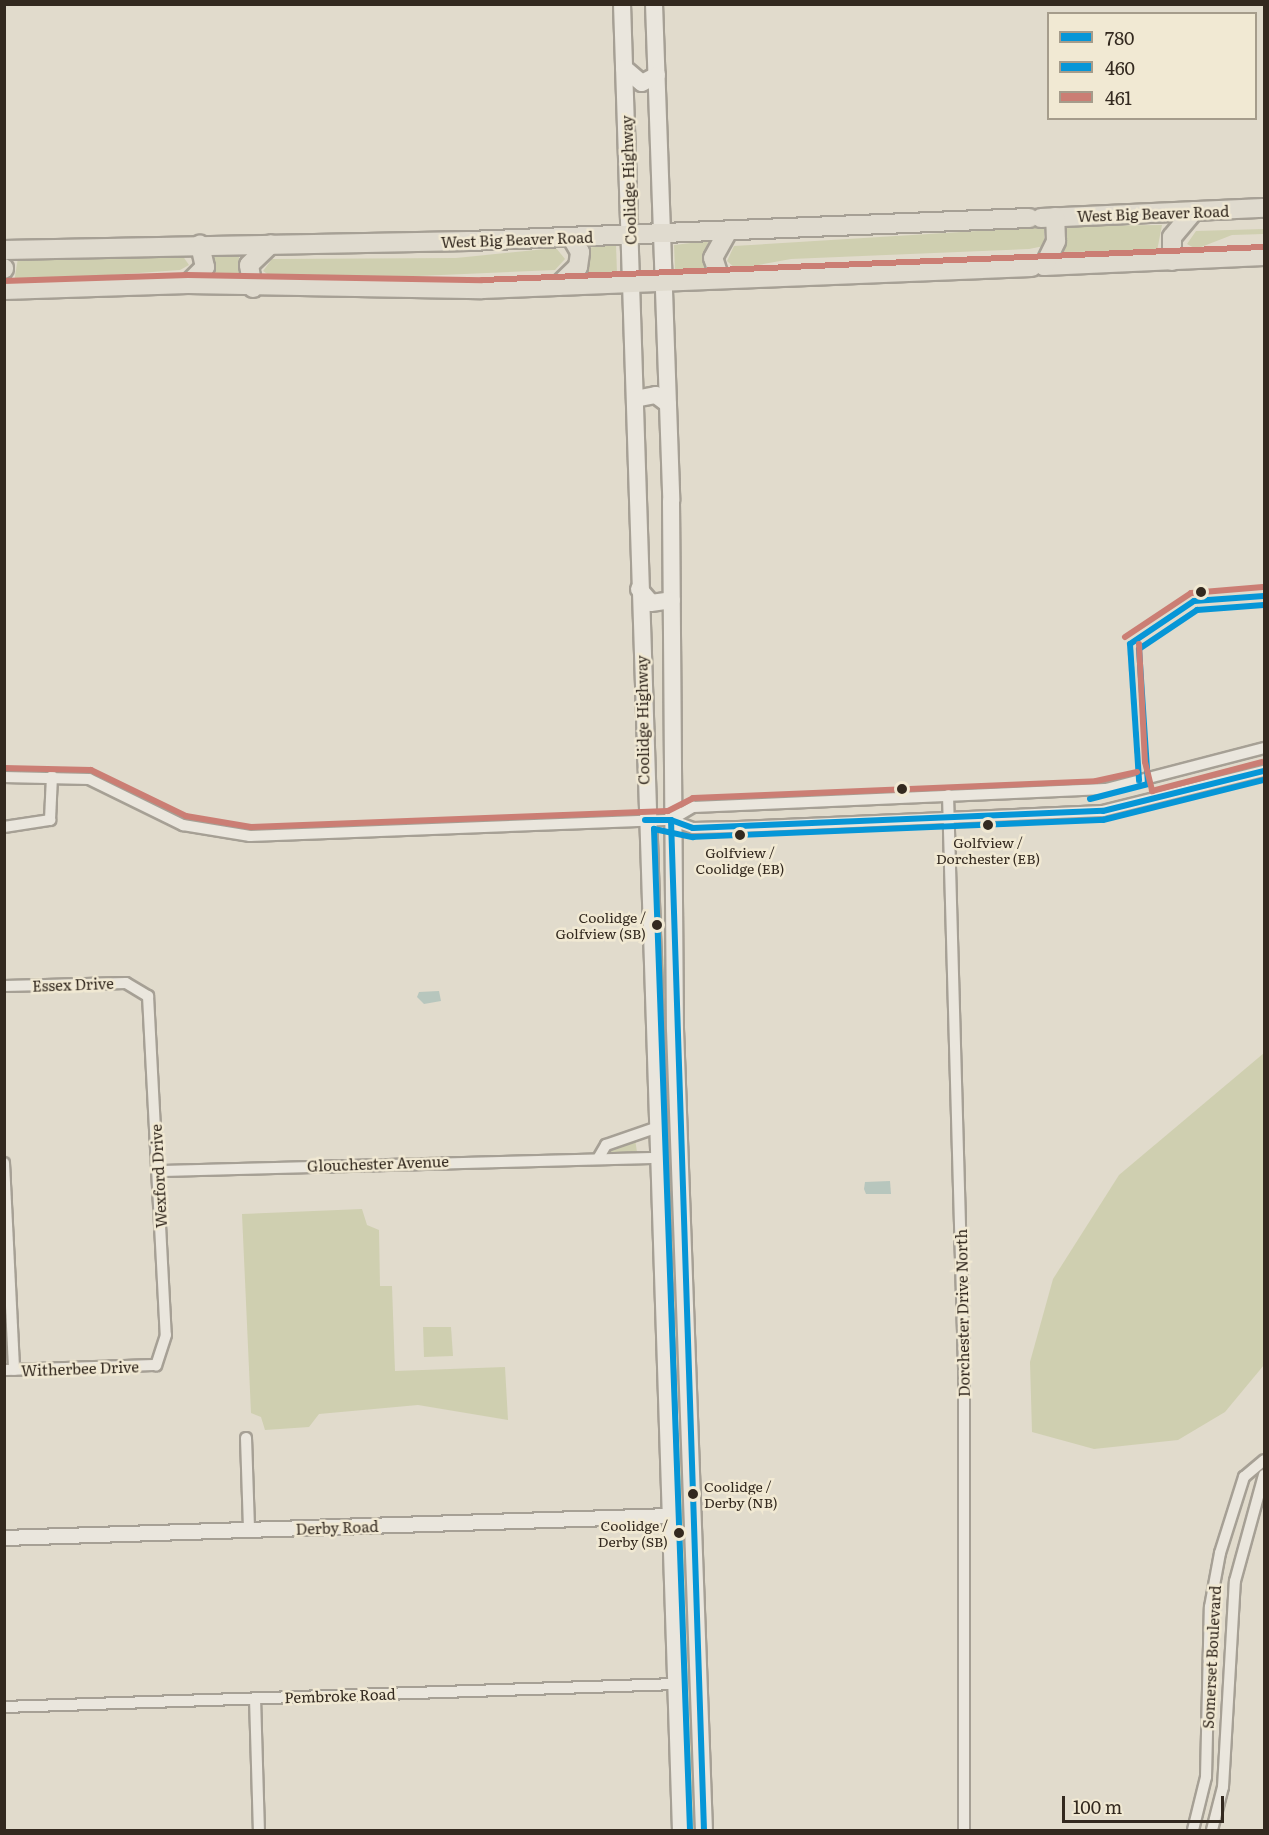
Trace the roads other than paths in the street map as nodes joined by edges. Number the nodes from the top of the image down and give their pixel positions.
1 (622, 4) edge
2 (654, 4) edge
3 (624, 68) junction
4 (657, 75) junction
5 (1264, 208) edge
6 (1194, 211) junction
7 (1042, 218) junction
8 (728, 231) junction
9 (662, 234) junction
10 (629, 235) junction
11 (572, 237) junction
12 (271, 244) junction
13 (200, 245) junction
14 (4, 250) edge
15 (1264, 256) edge
16 (1172, 261) junction
17 (1038, 266) junction
18 (720, 279) junction
19 (664, 282) junction
20 (631, 283) junction
21 (188, 284) junction
22 (558, 286) junction
23 (253, 288) junction
24 (4, 290) edge
25 (635, 399) junction
26 (668, 404) junction
27 (639, 589) junction
28 (672, 600) junction
29 (1264, 748) edge
30 (1264, 771) edge
31 (52, 776) junction
32 (4, 777) edge
33 (948, 795) junction
34 (948, 816) junction
35 (645, 820) junction
36 (671, 820) junction
37 (4, 827) edge
38 (4, 986) edge
39 (140, 987) joint
40 (652, 1017) junction
41 (675, 1029) junction
42 (655, 1128) junction
43 (599, 1157) junction
44 (656, 1158) junction
45 (4, 1163) edge
46 (158, 1171) junction
47 (156, 1365) joint
48 (9, 1370) edge
49 (665, 1413) junction
50 (688, 1420) junction
51 (246, 1438) dead end
52 (1264, 1460) edge
53 (1264, 1475) edge
54 (670, 1516) junction
55 (249, 1530) junction
56 (4, 1538) edge
57 (676, 1684) junction
58 (255, 1698) junction
59 (4, 1707) edge
60 (259, 1830) edge
61 (681, 1830) edge
62 (704, 1830) edge
63 (964, 1830) edge
64 (1193, 1830) edge
65 (1212, 1830) edge

1 - 3 main road, Coolidge Highway
2 - 4 main road, Coolidge Highway
3 - 4 main road
3 - 10 main road, Coolidge Highway
4 - 9 main road, Coolidge Highway
5 - 6 main road, West Big Beaver Road
6 - 7 main road, West Big Beaver Road
6 - 16 main road
7 - 8 main road, West Big Beaver Road
7 - 17 main road
8 - 9 main road, West Big Beaver Road
8 - 18 main road
9 - 10 main road, West Big Beaver Road
9 - 19 main road, Coolidge Highway
10 - 11 main road, West Big Beaver Road
10 - 20 main road, Coolidge Highway
11 - 12 main road, West Big Beaver Road
11 - 22 main road
12 - 13 main road, West Big Beaver Road
12 - 23 main road
13 - 14 main road, West Big Beaver Road
13 - 21 main road
15 - 16 main road
16 - 17 main road
17 - 18 main road
18 - 19 main road
19 - 20 main road
19 - 26 main road, Coolidge Highway
20 - 22 main road
20 - 25 main road, Coolidge Highway
21 - 23 main road
21 - 24 main road
22 - 23 main road
25 - 26 main road
25 - 27 main road, Coolidge Highway
26 - 28 main road, Coolidge Highway
27 - 28 main road
27 - 35 main road, Coolidge Highway
28 - 36 main road, Coolidge Highway
29 - 33 street
30 - 34 street
31 - 32 street
31 - 35 street
31 - 37 street
33 - 34 street, Dorchester Drive North
33 - 36 street
34 - 36 street
34 - 63 street, Dorchester Drive North
35 - 36 street
35 - 40 main road, Coolidge Highway
36 - 41 main road, Coolidge Highway
38 - 39 street, Essex Drive
39 - 46 street, Wexford Drive
40 - 41 main road
40 - 42 main road, Coolidge Highway
41 - 50 main road, Coolidge Highway
42 - 43 street
42 - 44 main road, Coolidge Highway
43 - 44 street, Glouchester Avenue
43 - 46 street, Glouchester Avenue
44 - 49 main road, Coolidge Highway
45 - 48 street
46 - 47 street, Wexford Drive
47 - 48 street, Witherbee Drive
49 - 50 main road
49 - 54 main road, Coolidge Highway
50 - 62 main road, Coolidge Highway
51 - 55 street
52 - 64 street, Somerset Boulevard
53 - 65 street, Somerset Boulevard
54 - 55 street, Derby Road
54 - 57 main road, Coolidge Highway
55 - 56 street, Derby Road
57 - 58 street, Pembroke Road
57 - 61 main road, Coolidge Highway
58 - 59 street, Pembroke Road
58 - 60 street

